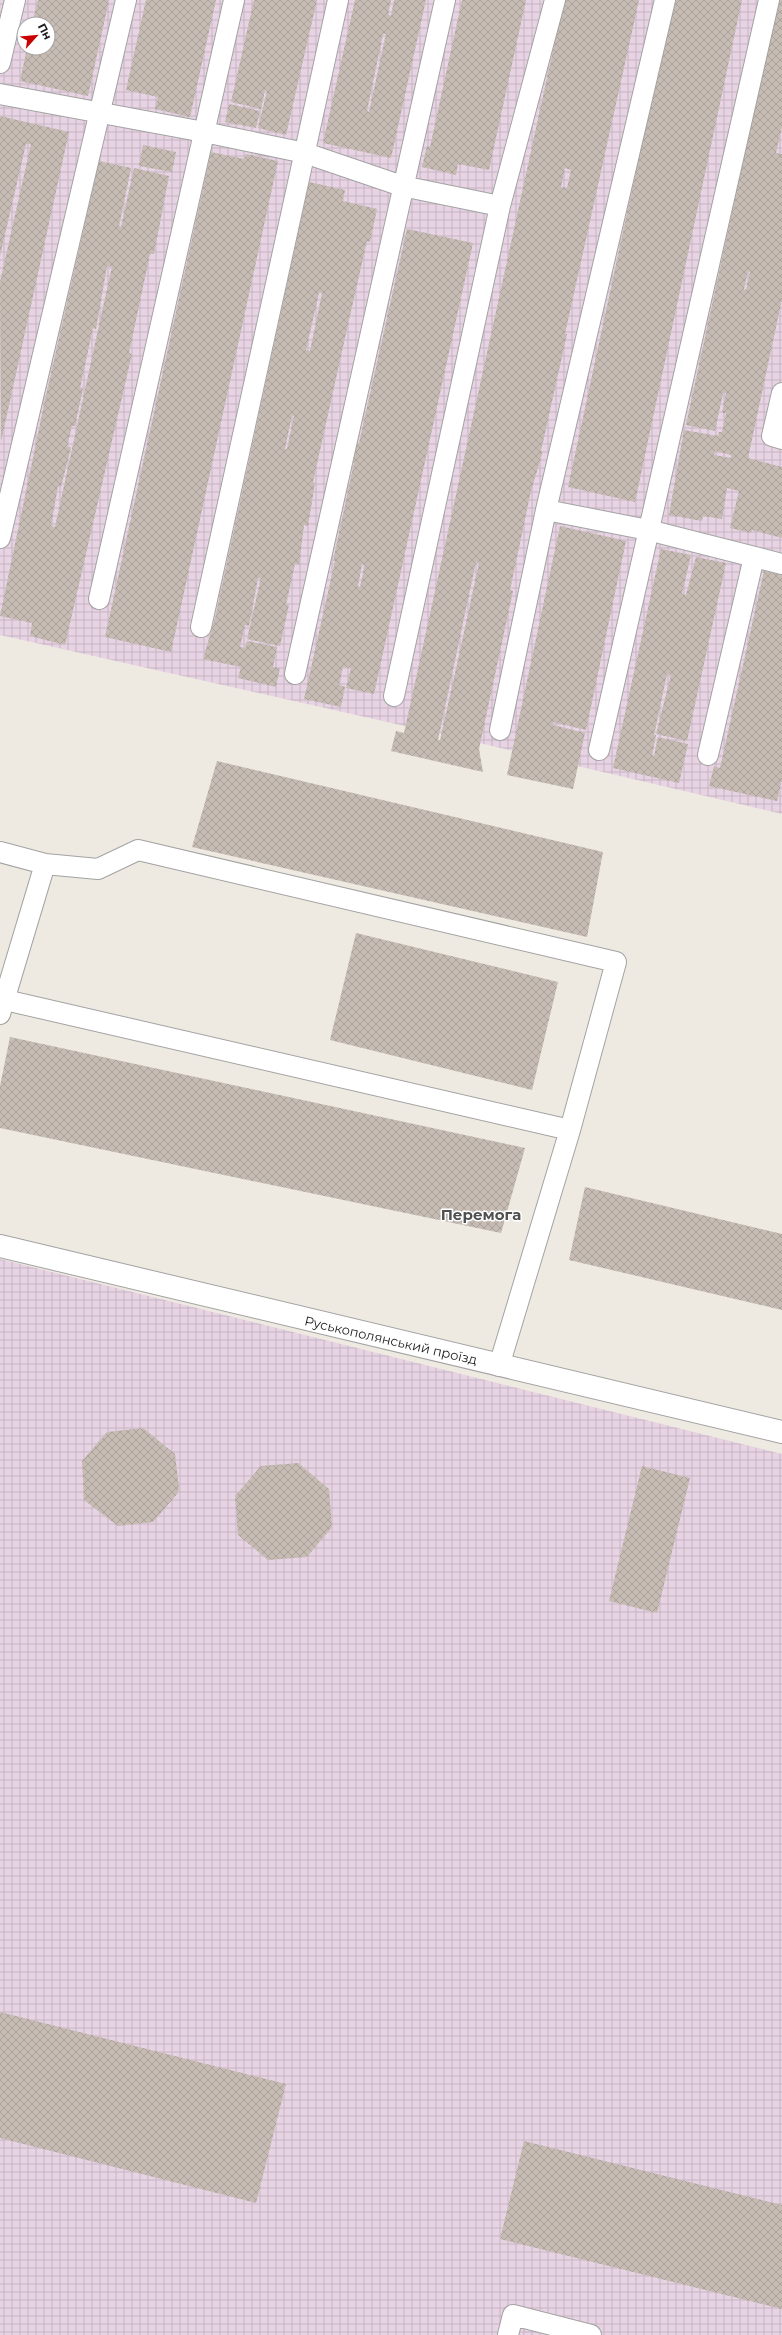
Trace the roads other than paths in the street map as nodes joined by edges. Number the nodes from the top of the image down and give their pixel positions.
1 (15, 0) edge
2 (126, 0) edge
3 (234, 0) edge
4 (338, 0) edge
5 (445, 0) edge
6 (555, 0) edge
7 (664, 0) edge
8 (769, 0) edge
9 (0, 63) edge
10 (0, 94) edge
11 (99, 113) junction
12 (204, 132) junction
13 (305, 153) junction
14 (402, 186) junction
15 (500, 206) junction
16 (782, 393) edge
17 (782, 439) edge
18 (546, 510) junction
19 (648, 530) junction
20 (0, 538) edge
21 (754, 557) junction
22 (782, 564) edge
23 (99, 599) dead end
24 (201, 627) dead end
25 (295, 674) dead end
26 (394, 696) dead end
27 (500, 730) dead end
28 (598, 750) dead end
29 (708, 754) dead end
30 (0, 852) edge
31 (45, 864) junction
32 (2, 1007) edge
33 (570, 1130) junction
34 (0, 1246) edge
35 (499, 1366) junction
36 (782, 1432) edge
37 (508, 2335) edge
38 (591, 2335) edge

1 - 9 lane
2 - 11 lane
3 - 12 lane
4 - 13 lane
5 - 14 lane
6 - 15 lane
7 - 18 lane
8 - 19 lane
10 - 11 lane
11 - 12 lane
11 - 20 lane
12 - 13 lane
12 - 23 lane
13 - 14 lane
13 - 24 lane
14 - 15 lane
14 - 25 lane
15 - 26 lane
16 - 17 lane
18 - 19 lane
18 - 27 lane
19 - 21 lane
19 - 28 lane
21 - 22 lane
21 - 29 lane
30 - 31 lane
31 - 32 lane
31 - 33 lane
32 - 33 lane
33 - 35 lane
34 - 35 street, Руськополянський проїзд
35 - 36 street, Руськополянський проїзд
37 - 38 lane

